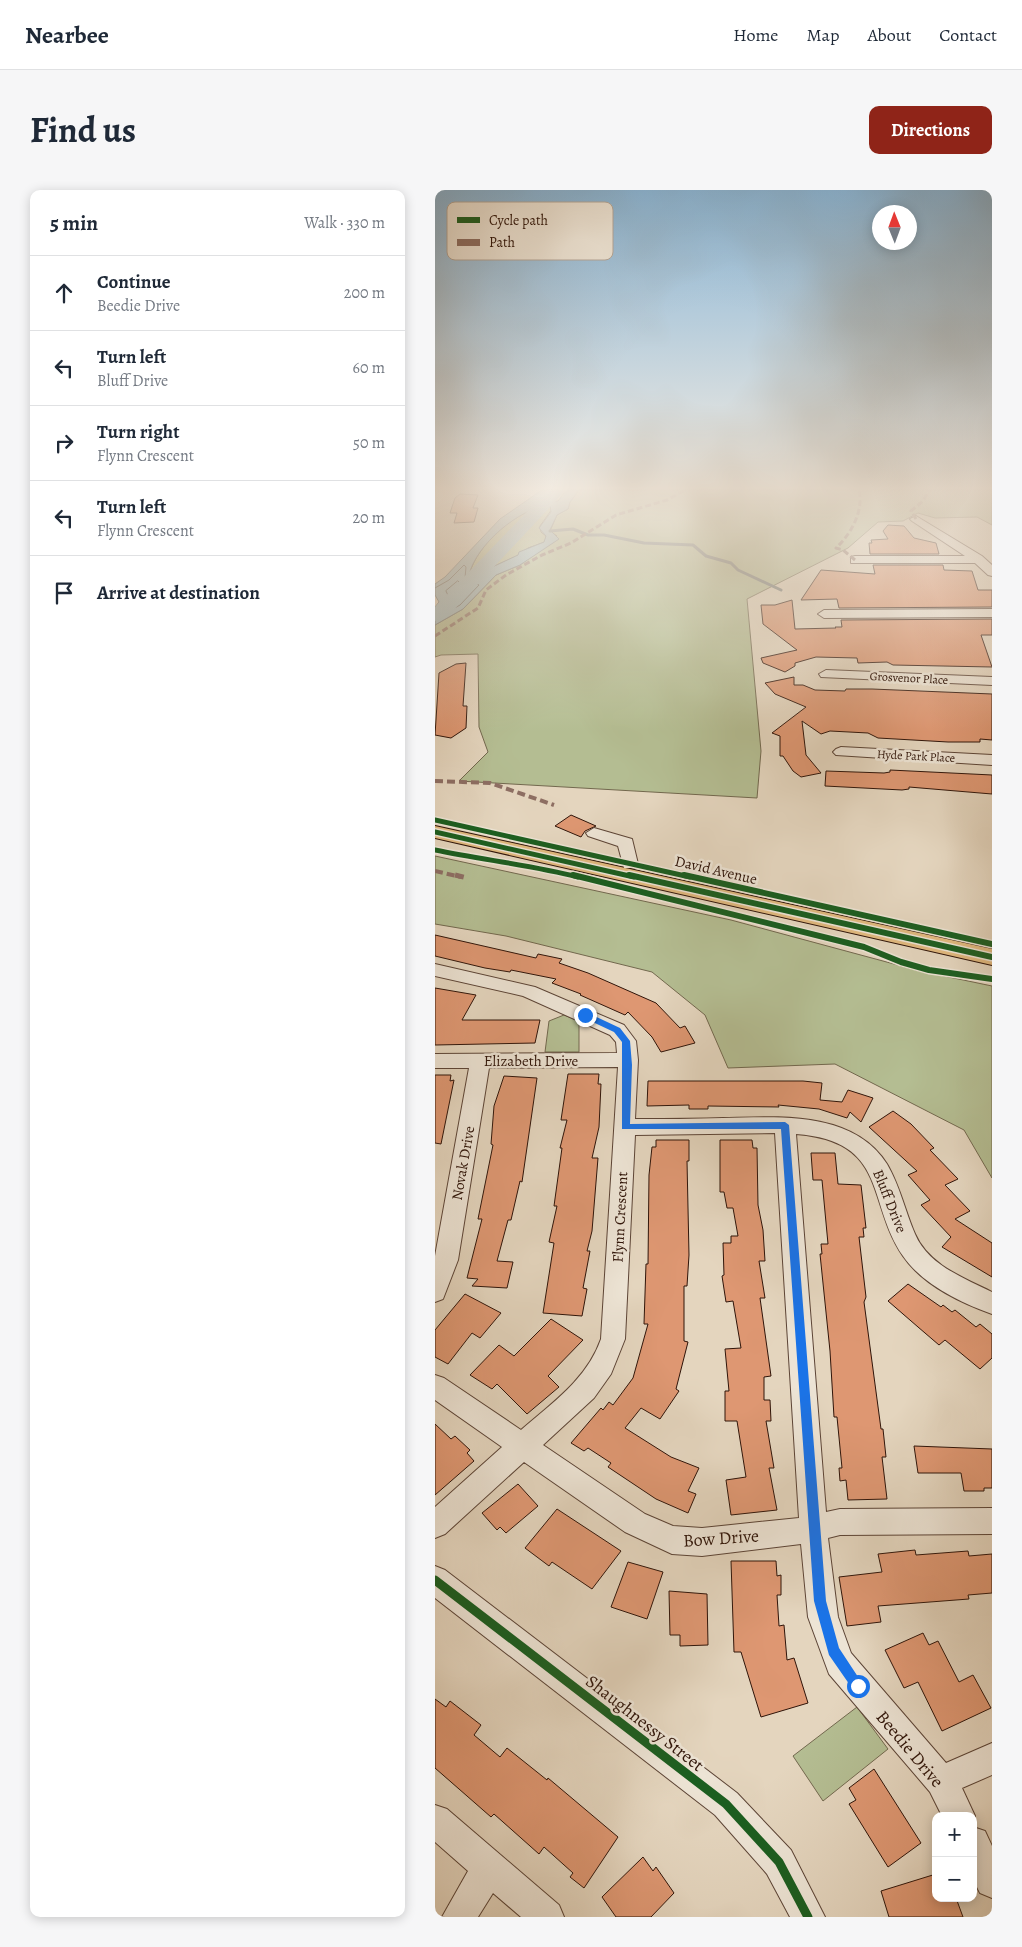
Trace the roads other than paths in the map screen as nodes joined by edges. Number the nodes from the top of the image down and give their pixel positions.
1 (824, 614) dead end
2 (992, 614) edge
3 (826, 674) dead end
4 (992, 680) edge
5 (841, 752) dead end
6 (992, 760) edge
7 (435, 820) edge
8 (435, 832) edge
9 (594, 833) dead end
10 (630, 864) junction
11 (992, 944) edge
12 (992, 957) edge
13 (435, 970) edge
14 (628, 1060) junction
15 (435, 1061) edge
16 (480, 1061) junction
17 (785, 1125) junction
18 (625, 1127) junction
19 (435, 1292) edge
20 (992, 1304) edge
21 (435, 1386) edge
22 (524, 1447) junction
23 (992, 1521) edge
24 (435, 1525) edge
25 (814, 1529) junction
26 (435, 1580) edge
27 (992, 1759) edge
28 (941, 1781) junction
29 (957, 1812) edge
30 (435, 1822) edge
31 (977, 1851) edge
32 (489, 1868) junction
33 (992, 1881) edge
34 (459, 1917) edge
35 (547, 1917) edge
36 (808, 1917) edge

1 - 2 street
3 - 4 street, Grosvenor Place
5 - 6 street, Hyde Park Place
7 - 10 main road, David Avenue
8 - 12 main road, David Avenue
9 - 10 street
10 - 11 main road, David Avenue
13 - 14 street, Flynn Crescent
14 - 16 street, Elizabeth Drive
14 - 18 street, Flynn Crescent
15 - 16 street, Elizabeth Drive
16 - 19 street, Novak Drive
17 - 18 street, Bluff Drive
17 - 20 street, Bluff Drive
17 - 25 street, Beedie Drive
18 - 22 street, Flynn Crescent
21 - 22 street, Bow Drive
22 - 24 street, Flynn Crescent
22 - 25 street, Bow Drive
23 - 25 street, Bow Drive
25 - 28 street, Beedie Drive
26 - 36 street, Shaughnessy Street
27 - 28 street
28 - 29 street, Beedie Drive
30 - 32 street
31 - 33 street
32 - 34 street
32 - 35 street

